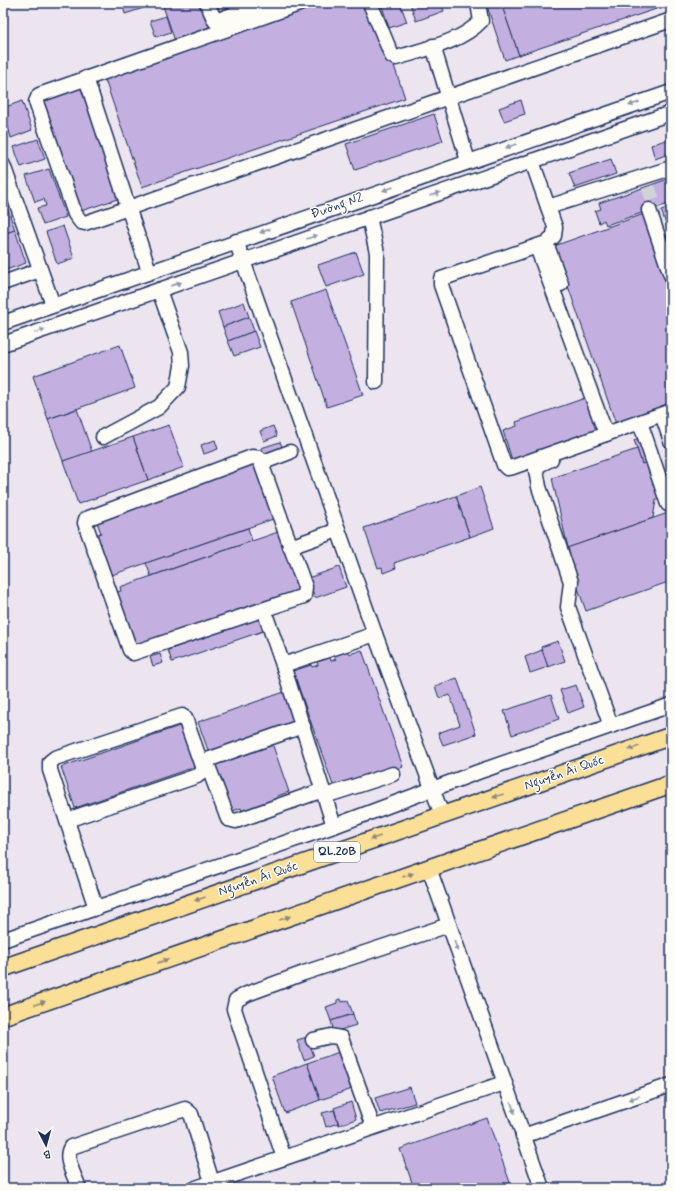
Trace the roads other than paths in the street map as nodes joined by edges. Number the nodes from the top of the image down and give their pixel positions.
1 (207, 3) edge
2 (266, 3) edge
3 (302, 3) edge
4 (370, 3) edge
5 (478, 3) edge
6 (671, 20) edge
7 (433, 46) junction
8 (86, 78) junction
9 (671, 92) edge
10 (448, 97) junction
11 (671, 113) edge
12 (468, 161) junction
13 (532, 161) junction
14 (3, 165) edge
15 (671, 168) edge
16 (548, 207) junction
17 (128, 208) junction
18 (369, 217) junction
19 (236, 241) junction
20 (541, 245) junction
21 (671, 249) edge
22 (243, 261) junction
23 (40, 270) junction
24 (149, 271) junction
25 (671, 275) edge
26 (3, 283) edge
27 (159, 290) junction
28 (53, 305) junction
29 (3, 323) edge
30 (3, 344) edge
31 (376, 382) dead end
32 (668, 416) edge
33 (642, 428) junction
34 (609, 433) junction
35 (103, 437) dead end
36 (671, 440) edge
37 (290, 452) dead end
38 (261, 463) junction
39 (668, 504) dead end
40 (338, 530) junction
41 (290, 546) junction
42 (267, 619) dead end
43 (375, 634) junction
44 (283, 665) junction
45 (671, 705) edge
46 (303, 726) junction
47 (611, 726) junction
48 (671, 736) edge
49 (393, 774) dead end
50 (671, 784) edge
51 (431, 790) junction
52 (324, 793) junction
53 (442, 815) junction
54 (67, 820) junction
55 (334, 826) junction
56 (429, 868) junction
57 (96, 908) junction
58 (449, 926) junction
59 (3, 940) edge
60 (3, 968) edge
61 (3, 1016) edge
62 (313, 1040) dead end
63 (504, 1083) junction
64 (671, 1085) edge
65 (373, 1128) junction
66 (523, 1136) junction
67 (284, 1158) junction
68 (212, 1182) junction
69 (79, 1188) edge
70 (196, 1188) edge
71 (542, 1188) edge

1 - 2 street
3 - 8 street
4 - 7 street
5 - 7 street
6 - 10 street
7 - 10 street
8 - 17 street
8 - 17 street
9 -> 12 street, Đường N2
10 - 12 street
10 - 17 street
11 - 13 street, Đường N2
12 -> 19 street, Đường N2
13 - 16 street
18 -> 13 street, Đường N2
14 - 23 street
15 - 16 street
16 - 20 street
17 - 24 street
22 -> 18 street, Đường N2
18 - 31 street
19 - 22 street
19 - 24 street, Đường N2
20 - 34 street
20 - 34 street
21 - 25 street
27 -> 22 street, Đường N2
22 - 40 street
23 - 26 street
23 - 28 street
24 - 28 street, Đường N2
30 -> 27 street, Đường N2
27 - 35 street
28 - 29 street, Đường N2
32 - 33 street
32 - 34 street
32 - 36 street
33 - 39 street
33 - 47 street
37 - 38 street
38 - 41 street
38 - 41 street
40 - 41 street
40 - 43 street
42 - 44 street
43 - 44 street
43 - 51 street
44 - 46 street
45 - 47 street
46 - 52 street
46 - 52 street
47 - 51 street
48 -> 53 main road, Nguyễn Ái Quốc / QL.20B
49 - 52 street
50 - 56 main road
51 - 53 street
51 - 55 street
52 - 55 street
53 -> 60 main road, Nguyễn Ái Quốc / QL.20B
54 - 54 street
54 - 57 street
55 - 57 street
56 - 58 street
61 -> 56 main road
57 - 59 street
58 -> 63 street
58 - 67 street
62 - 65 street
63 - 65 street
63 -> 66 street
64 -> 66 street
65 - 67 street
66 - 71 street
67 - 68 street
68 - 69 street
68 - 70 street

